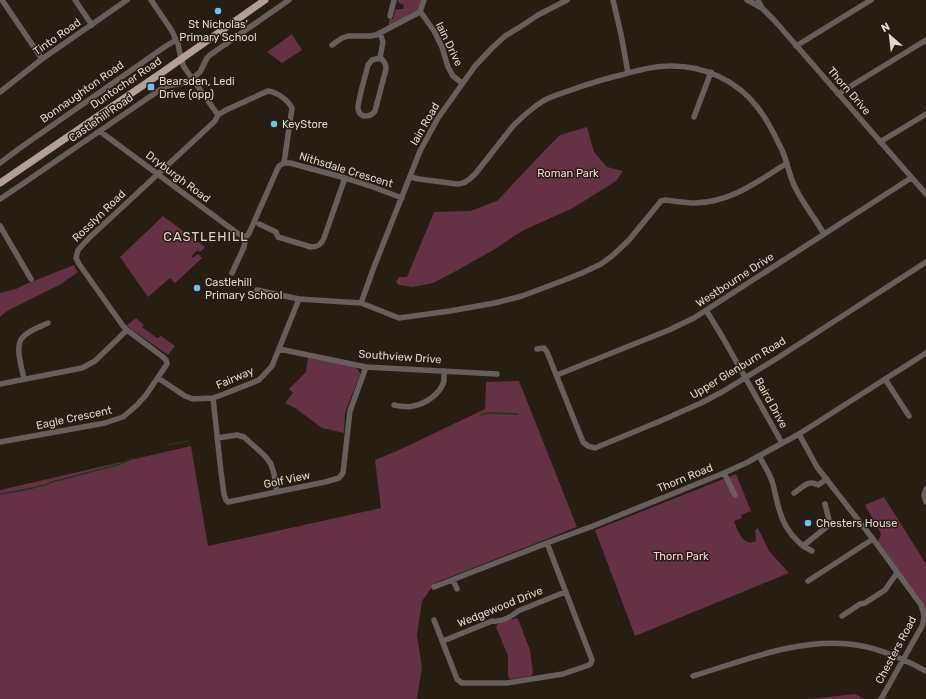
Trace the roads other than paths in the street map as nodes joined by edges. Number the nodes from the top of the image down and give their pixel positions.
1 (2, 0) edge
2 (75, 0) edge
3 (127, 0) edge
4 (151, 0) edge
5 (264, 0) edge
6 (289, 0) edge
7 (394, 0) edge
8 (424, 0) edge
9 (567, 0) edge
10 (613, 0) edge
11 (747, 0) edge
12 (758, 0) edge
13 (871, 0) edge
14 (762, 8) junction
15 (420, 11) junction
16 (390, 16) dead end
17 (92, 25) junction
18 (382, 32) junction
19 (176, 40) junction
20 (926, 40) edge
21 (332, 45) dead end
22 (796, 46) junction
23 (380, 58) junction
24 (42, 59) junction
25 (181, 59) junction
26 (711, 72) junction
27 (628, 73) junction
28 (192, 79) junction
29 (462, 83) junction
30 (0, 92) edge
31 (838, 94) junction
32 (926, 114) edge
33 (218, 115) junction
34 (694, 117) dead end
35 (100, 131) junction
36 (880, 142) junction
37 (0, 163) edge
38 (284, 163) junction
39 (786, 163) junction
40 (158, 174) junction
41 (410, 177) junction
42 (345, 178) junction
43 (911, 178) junction
44 (0, 183) edge
45 (926, 194) edge
46 (402, 198) junction
47 (0, 199) edge
48 (259, 224) dead end
49 (0, 226) edge
50 (824, 234) junction
51 (246, 236) junction
52 (926, 262) edge
53 (232, 273) dead end
54 (31, 279) dead end
55 (257, 290) dead end
56 (300, 300) junction
57 (360, 304) junction
58 (706, 310) junction
59 (48, 323) dead end
60 (127, 330) junction
61 (279, 349) junction
62 (537, 349) dead end
63 (926, 353) edge
64 (164, 357) joint
65 (366, 367) junction
66 (444, 371) junction
67 (497, 374) dead end
68 (557, 375) junction
69 (158, 378) junction
70 (746, 378) junction
71 (24, 379) junction
72 (885, 379) junction
73 (0, 384) edge
74 (213, 398) junction
75 (394, 405) dead end
76 (909, 416) dead end
77 (799, 434) junction
78 (217, 438) junction
79 (0, 442) edge
80 (782, 443) junction
81 (759, 456) junction
82 (724, 473) junction
83 (827, 479) junction
84 (926, 489) edge
85 (277, 492) junction
86 (794, 493) dead end
87 (735, 495) dead end
88 (926, 502) edge
89 (824, 504) dead end
90 (873, 539) junction
91 (546, 543) junction
92 (803, 546) junction
93 (812, 551) dead end
94 (897, 574) junction
95 (453, 580) junction
96 (808, 581) dead end
97 (434, 588) dead end
98 (457, 589) dead end
99 (565, 592) junction
100 (856, 598) dead end
101 (860, 604) junction
102 (842, 616) dead end
103 (434, 620) dead end
104 (443, 641) junction
105 (904, 660) junction
106 (926, 671) edge
107 (693, 676) dead end
108 (881, 699) edge

1 - 24 street
2 - 17 street
3 - 17 street, Tinto Road
4 - 19 street
5 - 25 main road, Duntocher Road
6 - 28 street
7 - 16 street
8 - 15 street
9 - 29 street, Iain Road
10 - 27 street
11 - 14 street
12 - 14 street, Thorn Drive
13 - 22 street
14 - 22 street, Thorn Drive
15 - 18 street
15 - 29 street, Iain Drive
17 - 24 street, Tinto Road
18 - 21 street
18 - 23 street
19 - 25 street
19 - 37 street, Bonnaughton Road
20 - 31 street
22 - 31 street, Thorn Drive
23 - 23 street
24 - 30 street, Tinto Road
25 - 28 street
25 - 44 main road, Duntocher Road
26 - 27 street
26 - 34 street
26 - 39 street
27 - 41 street
28 - 33 street
28 - 35 street, Castlehill Road
29 - 41 street, Iain Road
31 - 36 street, Thorn Drive
32 - 36 street
33 - 38 street
33 - 40 street, Rosslyn Road
35 - 40 street, Dryburgh Road
35 - 47 street, Castlehill Road
36 - 43 street, Thorn Drive
38 - 42 street, Nithsdale Crescent
38 - 51 street
39 - 50 street
39 - 57 street
40 - 51 street, Dryburgh Road
40 - 60 street, Rosslyn Road
41 - 46 street, Iain Road
42 - 46 street, Nithsdale Crescent
42 - 48 street
43 - 45 street, Thorn Drive
43 - 50 street, Westbourne Drive
46 - 57 street, Iain Road
49 - 54 street
50 - 58 street, Westbourne Drive
51 - 53 street
52 - 70 street, Upper Glenburn Road
55 - 56 street
56 - 57 street
56 - 61 street, Fairway
58 - 68 street, Westbourne Drive
58 - 70 street, Baird Drive
59 - 71 street
60 - 64 street, Rosslyn Road
60 - 71 street
61 - 65 street, Southview Drive
61 - 74 street, Fairway
62 - 68 street, Upper Glenburn Road
63 - 72 street, Thorn Road
64 - 69 street, Eagle Crescent
65 - 66 street, Southview Drive
65 - 85 street, Golf View
66 - 67 street, Southview Drive
66 - 75 street
68 - 70 street, Upper Glenburn Road
69 - 74 street, Fairway
69 - 79 street, Eagle Crescent
70 - 80 street, Baird Drive
71 - 73 street
72 - 76 street
72 - 77 street, Thorn Road
74 - 78 street, Golf View
77 - 80 street, Thorn Road
77 - 83 street, Chesters Road
78 - 85 street
78 - 85 street, Golf View
80 - 81 street, Thorn Road
81 - 82 street, Thorn Road
81 - 92 street
82 - 87 street
82 - 91 street, Thorn Road
83 - 86 street
83 - 90 street, Chesters Road
84 - 88 street
89 - 92 street
90 - 94 street, Chesters Road
90 - 96 street
91 - 95 street, Thorn Road
91 - 99 street
92 - 93 street
94 - 101 street
94 - 105 street, Chesters Road
95 - 97 street, Thorn Road
95 - 98 street
99 - 104 street, Wedgewood Drive
99 - 104 street
100 - 101 street
101 - 102 street
103 - 104 street
105 - 106 street
105 - 107 street
105 - 108 street, Chesters Road

